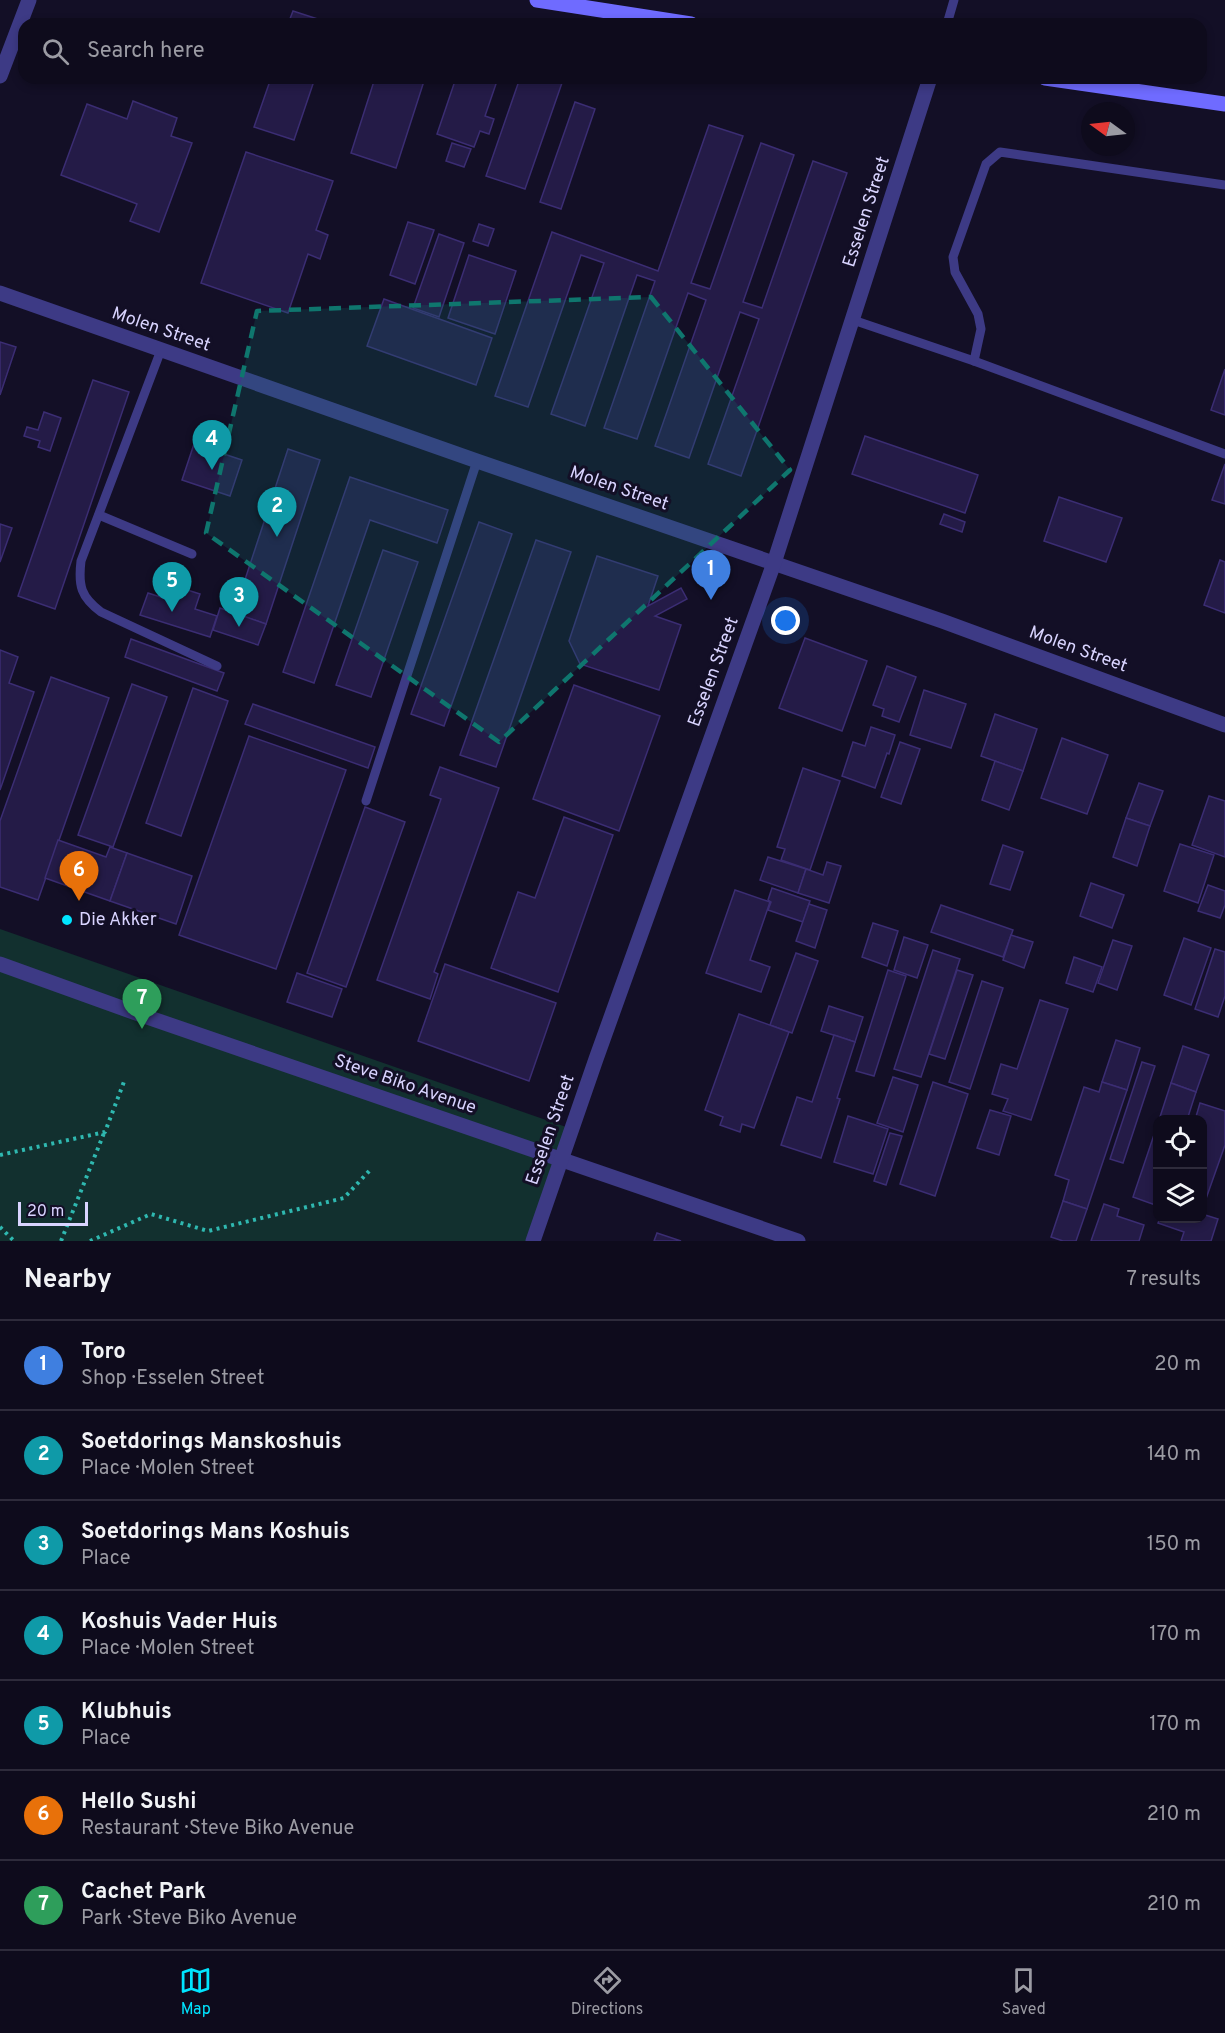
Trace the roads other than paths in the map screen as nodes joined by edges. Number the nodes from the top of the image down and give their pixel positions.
1 (28, 0) edge
2 (537, 0) edge
3 (954, 0) edge
4 (21, 18) edge
5 (652, 18) edge
6 (949, 18) edge
7 (18, 27) edge
8 (0, 76) edge
9 (928, 84) edge
10 (1087, 84) edge
11 (1225, 104) edge
12 (1225, 185) edge
13 (0, 293) edge
14 (853, 320) junction
15 (161, 351) junction
16 (974, 361) junction
17 (1225, 454) edge
18 (477, 461) junction
19 (99, 515) junction
20 (192, 554) dead end
21 (774, 563) junction
22 (217, 666) dead end
23 (1225, 725) edge
24 (366, 801) dead end
25 (0, 964) edge
26 (562, 1159) junction
27 (533, 1241) edge
28 (798, 1241) edge

1 - 4 street
2 - 5 main road
3 - 6 lane
7 - 8 street
9 - 14 street, Esselen Street
10 - 11 main road
12 - 16 lane
13 - 15 street, Molen Street
14 - 16 lane
14 - 21 street, Esselen Street
15 - 18 street, Molen Street
15 - 19 lane
16 - 17 lane
18 - 21 street, Molen Street
18 - 24 lane
19 - 20 lane
19 - 22 lane
21 - 23 street, Molen Street
21 - 26 street, Esselen Street
25 - 26 street, Steve Biko Avenue
26 - 27 street, Esselen Street
26 - 28 street, Steve Biko Avenue

